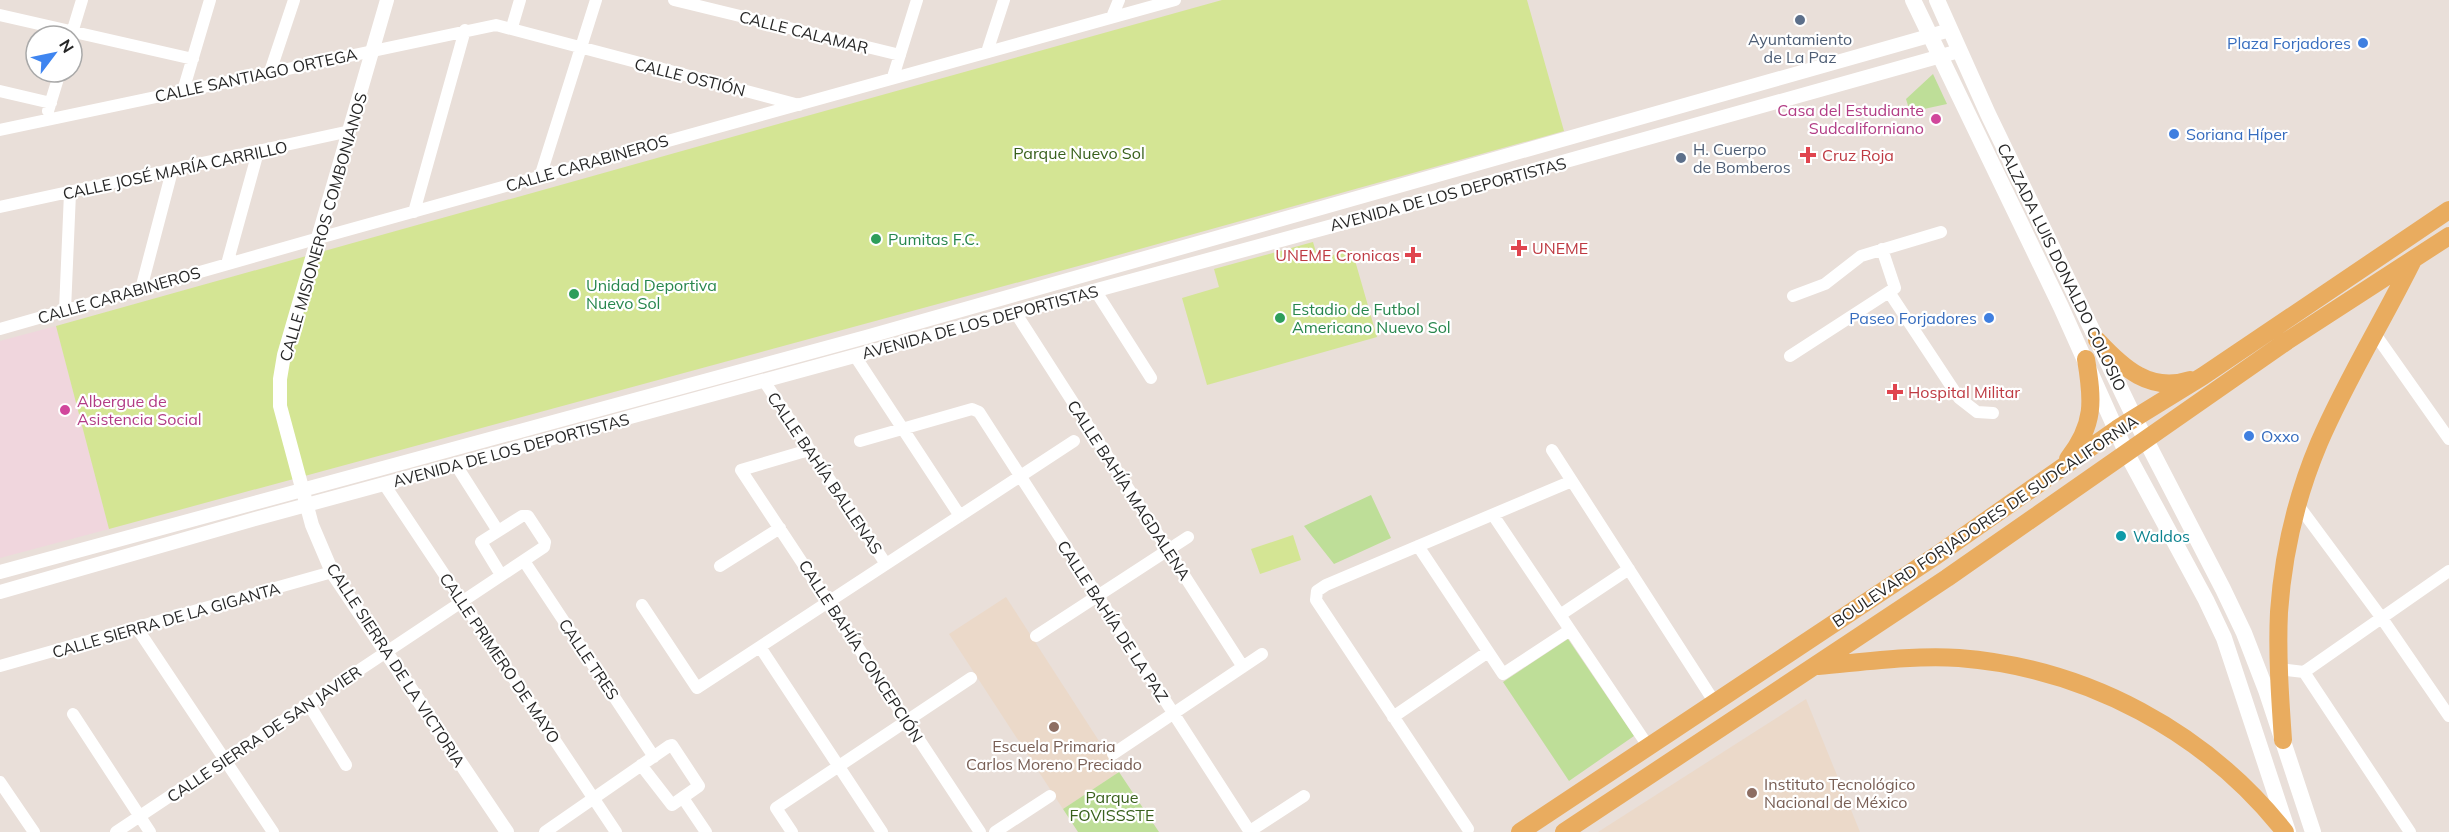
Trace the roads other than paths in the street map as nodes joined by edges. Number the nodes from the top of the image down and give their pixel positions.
1 (82, 0) edge
2 (210, 0) edge
3 (294, 0) edge
4 (387, 0) edge
5 (520, 0) edge
6 (596, 0) edge
7 (674, 0) edge
8 (917, 0) edge
9 (1004, 0) edge
10 (1119, 0) edge
11 (1175, 0) edge
12 (1913, 0) edge
13 (1936, 0) edge
14 (0, 15) edge
15 (1112, 17) junction
16 (34, 24) edge
17 (74, 24) edge
18 (512, 27) junction
19 (465, 30) junction
20 (1950, 30) junction
21 (84, 37) edge
22 (1930, 37) junction
23 (580, 49) junction
24 (373, 50) junction
25 (1959, 51) junction
26 (987, 52) junction
27 (900, 55) junction
28 (1939, 58) junction
29 (193, 59) junction
30 (1809, 70) junction
31 (270, 72) junction
32 (893, 77) junction
33 (57, 84) edge
34 (1756, 85) junction
35 (0, 91) edge
36 (183, 91) junction
37 (1814, 93) junction
38 (51, 103) junction
39 (1689, 104) junction
40 (800, 105) junction
41 (1762, 107) junction
42 (1642, 117) junction
43 (45, 120) junction
44 (1695, 126) junction
45 (0, 130) edge
46 (350, 131) junction
47 (1578, 135) junction
48 (1647, 139) junction
49 (258, 152) junction
50 (1584, 156) junction
51 (172, 171) junction
52 (540, 177) junction
53 (70, 193) junction
54 (1366, 194) junction
55 (0, 207) edge
56 (2449, 210) edge
57 (414, 212) junction
58 (1373, 215) junction
59 (1941, 232) dead end
60 (2449, 236) edge
61 (319, 238) junction
62 (1882, 249) junction
63 (1163, 253) junction
64 (2414, 259) junction
65 (227, 264) junction
66 (1168, 270) junction
67 (2045, 272) junction
68 (2357, 272) junction
69 (2390, 274) junction
70 (2071, 284) junction
71 (141, 289) junction
72 (1095, 290) junction
73 (1889, 292) junction
74 (1793, 296) dead end
75 (2300, 309) junction
76 (65, 310) junction
77 (1015, 312) junction
78 (0, 329) edge
79 (2375, 334) junction
80 (2097, 340) junction
81 (2287, 341) junction
82 (855, 356) junction
83 (1790, 356) dead end
84 (2086, 359) junction
85 (727, 374) junction
86 (2203, 376) junction
87 (1151, 378) dead end
88 (764, 381) junction
89 (731, 389) junction
90 (1993, 413) dead end
91 (2135, 419) junction
92 (903, 429) junction
93 (2117, 429) junction
94 (2145, 439) junction
95 (2449, 439) edge
96 (860, 441) dead end
97 (1074, 441) dead end
98 (1552, 450) dead end
99 (2126, 452) junction
100 (812, 454) junction
101 (456, 465) junction
102 (2061, 469) junction
103 (1019, 477) junction
104 (1572, 481) junction
105 (384, 484) junction
106 (303, 490) junction
107 (307, 505) junction
108 (2298, 505) junction
109 (1493, 515) junction
110 (960, 516) junction
111 (780, 528) junction
112 (498, 531) junction
113 (1188, 537) dead end
114 (1418, 546) junction
115 (86, 549) junction
116 (1168, 550) junction
117 (1934, 557) junction
118 (524, 561) junction
119 (886, 564) junction
120 (90, 565) junction
121 (720, 566) dead end
122 (1629, 569) junction
123 (2449, 571) edge
124 (0, 572) edge
125 (332, 572) junction
126 (501, 575) junction
127 (1947, 578) junction
128 (0, 592) edge
129 (1097, 597) junction
130 (463, 602) junction
131 (829, 602) junction
132 (642, 605) dead end
133 (1560, 615) junction
134 (2381, 617) junction
135 (137, 628) junction
136 (1570, 630) junction
137 (1036, 636) dead end
138 (760, 647) junction
139 (386, 652) junction
140 (1488, 652) junction
141 (1262, 654) dead end
142 (0, 666) edge
143 (1816, 666) junction
144 (1243, 667) junction
145 (2279, 669) junction
146 (2304, 672) junction
147 (971, 678) dead end
148 (308, 703) junction
149 (1715, 703) junction
150 (73, 714) dead end
151 (1173, 714) junction
152 (1694, 716) junction
153 (2449, 716) edge
154 (1393, 717) junction
155 (907, 720) junction
156 (1707, 737) junction
157 (2283, 740) junction
158 (1648, 746) junction
159 (1113, 754) dead end
160 (654, 757) junction
161 (225, 760) junction
162 (346, 765) dead end
163 (641, 765) junction
164 (839, 766) junction
165 (0, 782) edge
166 (1050, 796) dead end
167 (1304, 796) dead end
168 (593, 798) junction
169 (683, 798) junction
170 (139, 816) junction
171 (1468, 829) dead end
172 (34, 832) edge
173 (116, 832) edge
174 (150, 832) edge
175 (273, 832) edge
176 (507, 832) edge
177 (544, 832) edge
178 (616, 832) edge
179 (706, 832) edge
180 (792, 832) edge
181 (882, 832) edge
182 (980, 832) edge
183 (995, 832) edge
184 (1250, 832) edge
185 (1520, 832) edge
186 (1564, 832) edge
187 (2286, 832) edge
188 (2313, 832) edge
189 (2410, 832) edge

1 - 17 street
2 - 29 street
3 - 31 street
4 - 24 street, CALLE MISIONEROS COMBONIANOS
5 - 18 street
6 - 23 street
7 - 27 street, CALLE CALAMAR
8 - 27 street
9 - 26 street
10 - 15 street
11 - 15 street, CALLE CARABINEROS
12 - 22 main road, CALZADA LUIS DONALDO COLOSIO
13 - 20 main road, CALZADA LUIS DONALDO COLOSIO
14 - 16 street
15 - 26 street, CALLE CARABINEROS
18 - 19 street, CALLE SANTIAGO ORTEGA
18 - 23 street, CALLE OSTIÓN
19 - 24 street, CALLE SANTIAGO ORTEGA
19 - 57 street
20 - 22 street, AVENIDA DE LOS DEPORTISTAS
20 - 25 main road, CALZADA LUIS DONALDO COLOSIO
21 - 29 street
22 - 28 main road, CALZADA LUIS DONALDO COLOSIO
22 - 30 street, AVENIDA DE LOS DEPORTISTAS
23 - 40 street, CALLE OSTIÓN
23 - 52 street
24 - 31 street, CALLE SANTIAGO ORTEGA
24 - 46 street, CALLE MISIONEROS COMBONIANOS
25 - 28 street, AVENIDA DE LOS DEPORTISTAS
25 - 70 main road, CALZADA LUIS DONALDO COLOSIO
26 - 32 street, CALLE CARABINEROS
27 - 32 street
28 - 37 street, AVENIDA DE LOS DEPORTISTAS
28 - 67 main road, CALZADA LUIS DONALDO COLOSIO
29 - 36 street
30 - 34 street, AVENIDA DE LOS DEPORTISTAS
30 - 37 street
31 - 36 street, CALLE SANTIAGO ORTEGA
32 - 40 street, CALLE CARABINEROS
33 - 38 street
34 - 39 street, AVENIDA DE LOS DEPORTISTAS
34 - 41 street
35 - 38 street
36 - 43 street, CALLE SANTIAGO ORTEGA
37 - 41 street, AVENIDA DE LOS DEPORTISTAS
38 - 43 street
39 - 42 street, AVENIDA DE LOS DEPORTISTAS
39 - 44 street
40 - 52 street, CALLE CARABINEROS
41 - 44 street, AVENIDA DE LOS DEPORTISTAS
42 - 47 street, AVENIDA DE LOS DEPORTISTAS
42 - 48 street
43 - 45 street, CALLE SANTIAGO ORTEGA
44 - 48 street, AVENIDA DE LOS DEPORTISTAS
46 - 49 street, CALLE JOSÉ MARÍA CARRILLO
46 - 61 street, CALLE MISIONEROS COMBONIANOS
47 - 50 street
47 - 54 street, AVENIDA DE LOS DEPORTISTAS
48 - 50 street, AVENIDA DE LOS DEPORTISTAS
49 - 51 street, CALLE JOSÉ MARÍA CARRILLO
49 - 65 street
50 - 58 street, AVENIDA DE LOS DEPORTISTAS
51 - 53 street, CALLE JOSÉ MARÍA CARRILLO
51 - 71 street
52 - 57 street, CALLE CARABINEROS
53 - 55 street, CALLE JOSÉ MARÍA CARRILLO
53 - 76 street
54 - 58 street
54 - 63 street, AVENIDA DE LOS DEPORTISTAS
56 - 68 main road, BOULEVARD FORJADORES DE SUDCALIFORNIA
57 - 61 street, CALLE CARABINEROS
58 - 66 street, AVENIDA DE LOS DEPORTISTAS
59 - 62 street
60 - 64 main road, BOULEVARD FORJADORES DE SUDCALIFORNIA
61 - 65 street, CALLE CARABINEROS
61 - 106 street, CALLE MISIONEROS COMBONIANOS
62 - 73 street
62 - 74 street
63 - 66 street
63 - 85 street, AVENIDA DE LOS DEPORTISTAS
64 - 69 main road, BOULEVARD FORJADORES DE SUDCALIFORNIA
64 - 79 main road
65 - 71 street, CALLE CARABINEROS
66 - 72 street, AVENIDA DE LOS DEPORTISTAS
67 - 70 main road
67 - 84 main road, CALZADA LUIS DONALDO COLOSIO
68 - 69 main road
68 - 75 main road, BOULEVARD FORJADORES DE SUDCALIFORNIA
69 - 81 main road, BOULEVARD FORJADORES DE SUDCALIFORNIA
70 - 80 main road, CALZADA LUIS DONALDO COLOSIO
71 - 76 street, CALLE CARABINEROS
72 - 77 street, AVENIDA DE LOS DEPORTISTAS
72 - 87 street
73 - 83 street
73 - 90 street
75 - 81 main road
75 - 86 main road, BOULEVARD FORJADORES DE SUDCALIFORNIA
76 - 78 street, CALLE CARABINEROS
77 - 82 street, AVENIDA DE LOS DEPORTISTAS
77 - 116 street, CALLE BAHÍA MAGDALENA
79 - 95 street
79 - 108 main road
80 - 86 main road
80 - 91 main road, CALZADA LUIS DONALDO COLOSIO
81 - 94 main road, BOULEVARD FORJADORES DE SUDCALIFORNIA
82 - 88 street, AVENIDA DE LOS DEPORTISTAS
82 - 92 street
84 - 93 main road, CALZADA LUIS DONALDO COLOSIO
84 - 102 main road
85 - 89 street
85 - 106 street, AVENIDA DE LOS DEPORTISTAS
86 - 91 main road, BOULEVARD FORJADORES DE SUDCALIFORNIA
88 - 89 street, AVENIDA DE LOS DEPORTISTAS
88 - 100 street, CALLE BAHÍA BALLENAS
89 - 101 street, AVENIDA DE LOS DEPORTISTAS
91 - 93 main road, BOULEVARD FORJADORES DE SUDCALIFORNIA
91 - 94 main road, CALZADA LUIS DONALDO COLOSIO
92 - 96 street
92 - 103 street, CALLE BAHÍA DE LA PAZ
92 - 110 street
93 - 99 main road, CALZADA LUIS DONALDO COLOSIO
93 - 102 main road, BOULEVARD FORJADORES DE SUDCALIFORNIA
94 - 99 main road, BOULEVARD FORJADORES DE SUDCALIFORNIA
94 - 157 main road, CALZADA LUIS DONALDO COLOSIO
97 - 103 street
98 - 104 street
99 - 127 main road, BOULEVARD FORJADORES DE SUDCALIFORNIA
99 - 187 main road, CALZADA LUIS DONALDO COLOSIO
100 - 111 street, CALLE BAHÍA CONCEPCIÓN
100 - 119 street, CALLE BAHÍA BALLENAS
101 - 105 street, AVENIDA DE LOS DEPORTISTAS
101 - 112 street
102 - 117 main road, BOULEVARD FORJADORES DE SUDCALIFORNIA
103 - 110 street
103 - 129 street, CALLE BAHÍA DE LA PAZ
104 - 109 street
104 - 122 street
105 - 107 street, AVENIDA DE LOS DEPORTISTAS
105 - 130 street, CALLE PRIMERO DE MAYO
106 - 107 street, CALLE SIERRA DE LA VICTORIA
106 - 115 street, AVENIDA DE LOS DEPORTISTAS
107 - 120 street, AVENIDA DE LOS DEPORTISTAS
107 - 125 street, CALLE SIERRA DE LA VICTORIA
108 - 134 street
108 - 145 main road
109 - 114 street
109 - 133 street
110 - 119 street
111 - 121 street
111 - 131 street, CALLE BAHÍA CONCEPCIÓN
112 - 118 street, CALLE SIERRA DE SAN JAVIER
112 - 126 street, CALLE SIERRA DE SAN JAVIER
113 - 116 street
114 - 140 street
114 - 154 street
115 - 120 street
115 - 124 street, AVENIDA DE LOS DEPORTISTAS
116 - 129 street
116 - 144 street, CALLE BAHÍA MAGDALENA
117 - 127 main road
117 - 149 main road, BOULEVARD FORJADORES DE SUDCALIFORNIA
118 - 126 street, CALLE SIERRA DE SAN JAVIER
118 - 160 street, CALLE TRES
119 - 131 street
120 - 128 street, AVENIDA DE LOS DEPORTISTAS
122 - 133 street
122 - 149 street
123 - 134 street
125 - 135 street, CALLE SIERRA DE LA GIGANTA
125 - 139 street, CALLE SIERRA DE LA VICTORIA
126 - 130 street, CALLE SIERRA DE SAN JAVIER
127 - 143 main road, BOULEVARD FORJADORES DE SUDCALIFORNIA
129 - 137 street
129 - 151 street, CALLE BAHÍA DE LA PAZ
130 - 139 street, CALLE SIERRA DE SAN JAVIER
130 - 168 street, CALLE PRIMERO DE MAYO
131 - 138 street
131 - 155 street, CALLE BAHÍA CONCEPCIÓN
132 - 138 street
133 - 136 street
134 - 146 street
134 - 153 street
135 - 142 street, CALLE SIERRA DE LA GIGANTA
135 - 161 street
136 - 140 street
136 - 158 street
138 - 164 street
139 - 148 street, CALLE SIERRA DE SAN JAVIER
139 - 176 street, CALLE SIERRA DE LA VICTORIA
140 - 154 street
141 - 144 street
143 - 156 main road, BOULEVARD FORJADORES DE SUDCALIFORNIA
143 - 187 main road
144 - 151 street
145 - 146 street
145 - 157 main road
146 - 189 street
147 - 155 street
148 - 161 street, CALLE SIERRA DE SAN JAVIER
148 - 162 street
149 - 152 main road, BOULEVARD FORJADORES DE SUDCALIFORNIA
150 - 170 street
151 - 159 street
151 - 184 street, CALLE BAHÍA DE LA PAZ
152 - 156 main road
152 - 158 main road, BOULEVARD FORJADORES DE SUDCALIFORNIA
154 - 171 street
155 - 164 street
155 - 182 street, CALLE BAHÍA CONCEPCIÓN
156 - 186 main road, BOULEVARD FORJADORES DE SUDCALIFORNIA
157 - 188 main road, CALZADA LUIS DONALDO COLOSIO
158 - 185 main road, BOULEVARD FORJADORES DE SUDCALIFORNIA
160 - 163 street
160 - 169 street
161 - 170 street, CALLE SIERRA DE SAN JAVIER
161 - 175 street
163 - 168 street
163 - 169 street
164 - 180 street
164 - 181 street
165 - 172 street
166 - 183 street
167 - 184 street
168 - 177 street
168 - 178 street, CALLE PRIMERO DE MAYO
169 - 179 street
170 - 173 street, CALLE SIERRA DE SAN JAVIER
170 - 174 street

